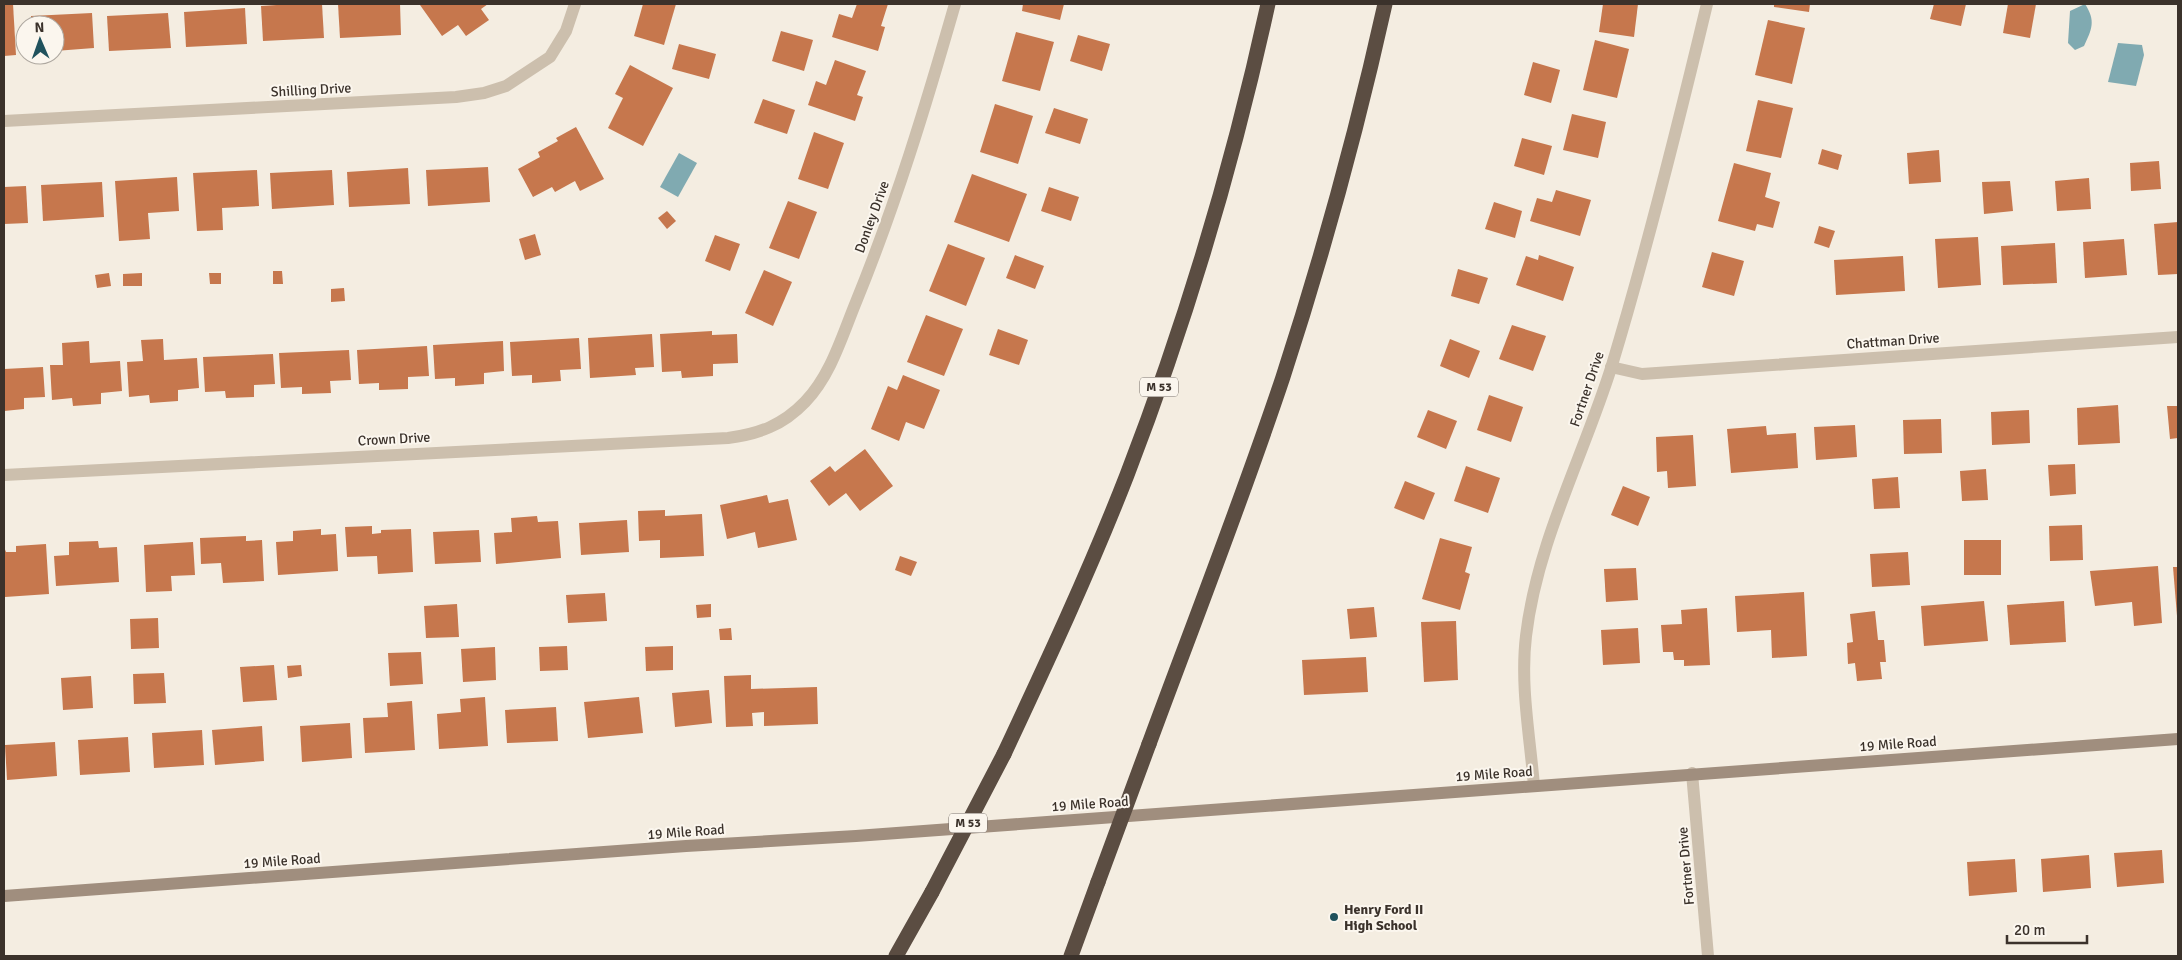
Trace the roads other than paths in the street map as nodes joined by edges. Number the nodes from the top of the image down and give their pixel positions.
1 (575, 4) edge
2 (955, 4) edge
3 (1268, 4) edge
4 (1385, 4) edge
5 (1706, 4) edge
6 (4, 121) edge
7 (2178, 337) edge
8 (1611, 367) junction
9 (783, 422) joint
10 (4, 475) edge
11 (2178, 739) edge
12 (1692, 774) junction
13 (1534, 786) junction
14 (4, 896) edge
15 (896, 956) edge
16 (1071, 956) edge
17 (1708, 956) edge

1 - 6 street, Shilling Drive
2 - 9 street, Donley Drive
3 - 15 highway, M 53, bridge
4 - 16 highway, bridge
5 - 8 street, Fortner Drive
7 - 8 street, Chattman Drive
8 - 13 street, Fortner Drive
9 - 10 street, Crown Drive
11 - 12 street, 19 Mile Road
12 - 13 street, 19 Mile Road
12 - 17 street, Fortner Drive
13 - 14 street, 19 Mile Road

